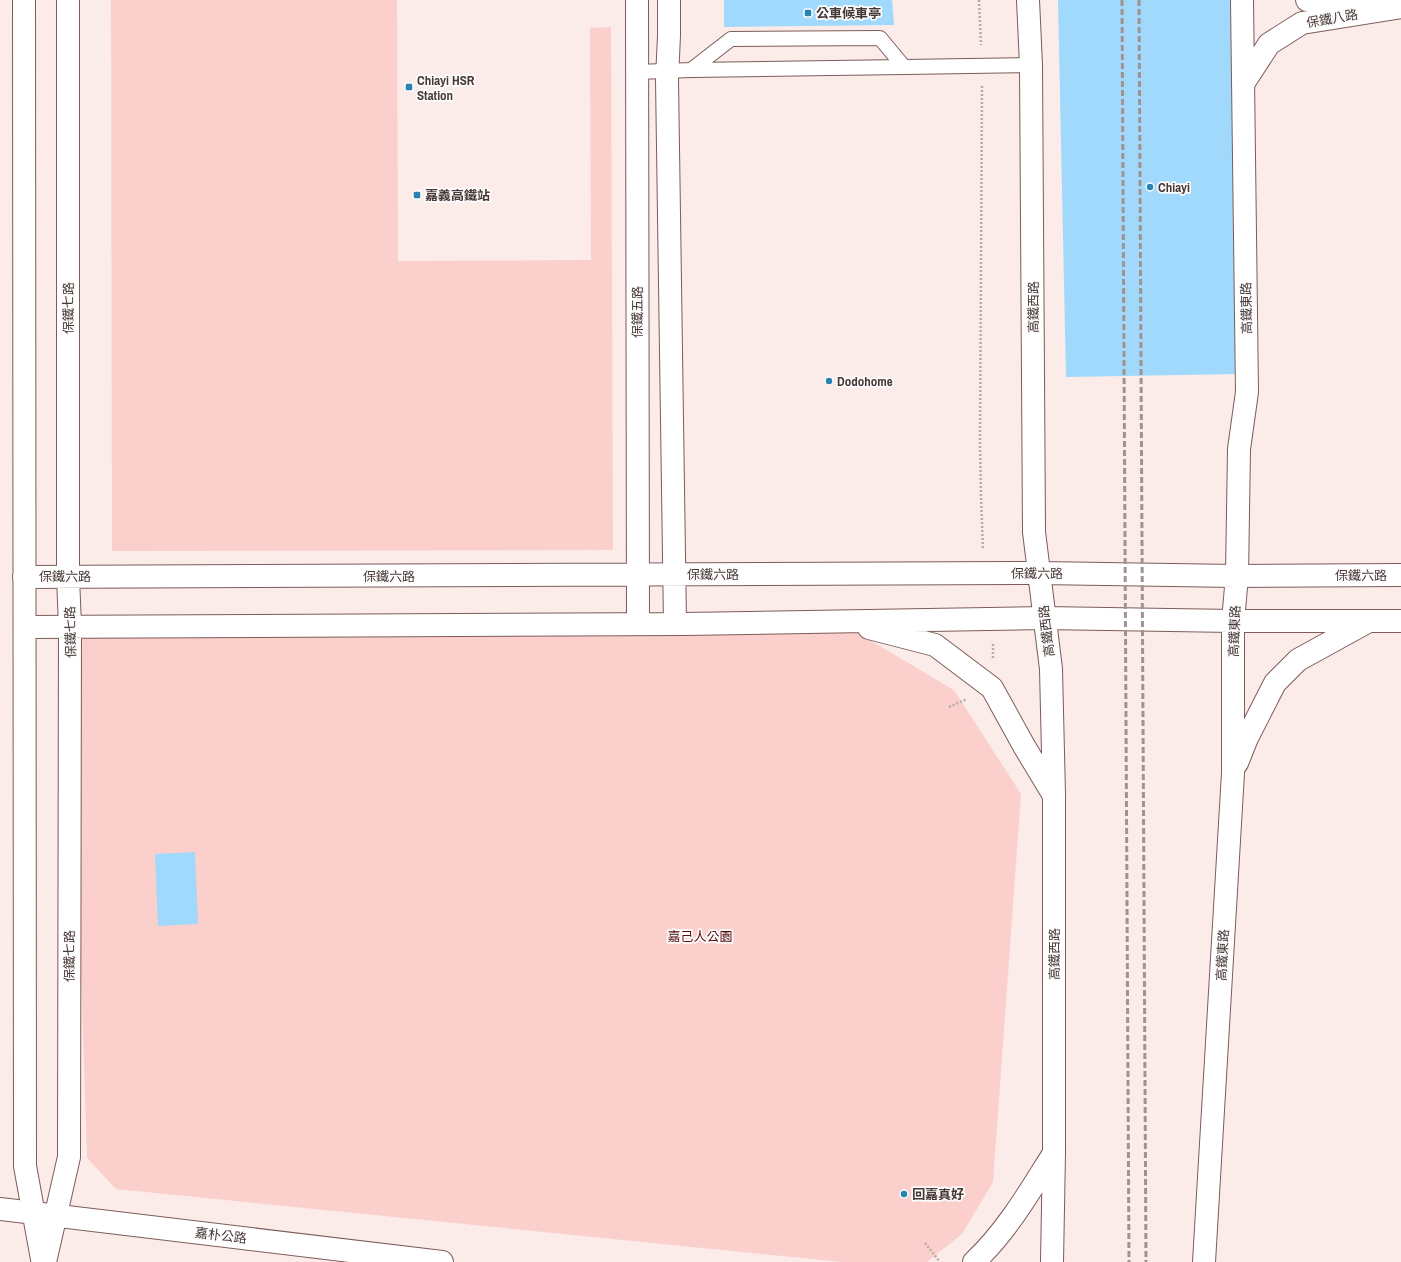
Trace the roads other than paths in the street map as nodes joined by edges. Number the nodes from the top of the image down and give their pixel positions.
1 (24, 0) edge
2 (68, 0) edge
3 (637, 0) edge
4 (669, 0) edge
5 (1028, 0) edge
6 (1242, 0) edge
7 (1307, 0) edge
8 (1401, 7) edge
9 (1031, 65) junction
10 (904, 67) junction
11 (668, 70) junction
12 (691, 70) junction
13 (636, 72) junction
14 (1243, 84) junction
15 (1039, 572) junction
16 (637, 575) junction
17 (674, 575) junction
18 (1401, 575) edge
19 (68, 576) junction
20 (1237, 576) junction
21 (24, 577) junction
22 (1044, 618) junction
23 (841, 621) junction
24 (1233, 621) junction
25 (1369, 621) junction
26 (1401, 621) edge
27 (638, 624) junction
28 (674, 624) junction
29 (25, 627) junction
30 (70, 627) junction
31 (1233, 773) junction
32 (1054, 794) junction
33 (1054, 1153) junction
34 (0, 1209) edge
35 (33, 1213) junction
36 (56, 1215) junction
37 (44, 1262) edge
38 (442, 1262) edge
39 (974, 1262) edge
40 (1052, 1262) edge
41 (1204, 1262) edge

1 - 21 street, 保鐵七路
2 - 19 street, 保鐵七路
3 - 13 street, 保鐵五路
4 - 11 street
5 - 9 street, 高鐵西路
6 - 14 street, 高鐵東路
7 - 8 street, 保鐵八路
8 - 14 street, 保鐵八路
9 - 10 lane
9 - 15 street, 高鐵西路
10 - 12 lane
10 - 12 lane
11 - 12 lane
11 - 13 lane
11 - 17 street
13 - 16 street, 保鐵五路
14 - 20 street, 高鐵東路
15 - 17 street, 保鐵六路
15 - 20 street, 保鐵六路
15 - 22 street, 高鐵西路
16 - 17 street, 保鐵六路
16 - 19 street, 保鐵六路
16 - 27 street, 保鐵五路
17 - 28 street
18 - 20 street, 保鐵六路
19 - 21 street, 保鐵六路
19 - 30 street, 保鐵七路
20 - 24 street, 高鐵東路
21 - 29 street, 保鐵七路
22 - 23 street
22 - 24 street
22 - 32 street, 高鐵西路
23 - 28 street
23 - 32 street
24 - 25 street
24 - 31 street, 高鐵東路
25 - 26 street
25 - 31 street
27 - 28 street
27 - 30 street
29 - 30 street
29 - 35 street, 保鐵七路
30 - 36 street, 保鐵七路
31 - 41 street, 高鐵東路
32 - 33 street, 高鐵西路
33 - 39 street
33 - 40 street, 高鐵西路
34 - 35 street, 嘉朴公路
35 - 36 street, 嘉朴公路
35 - 37 street, 保鐵七路
36 - 37 street, 保鐵七路
36 - 38 street, 嘉朴公路

